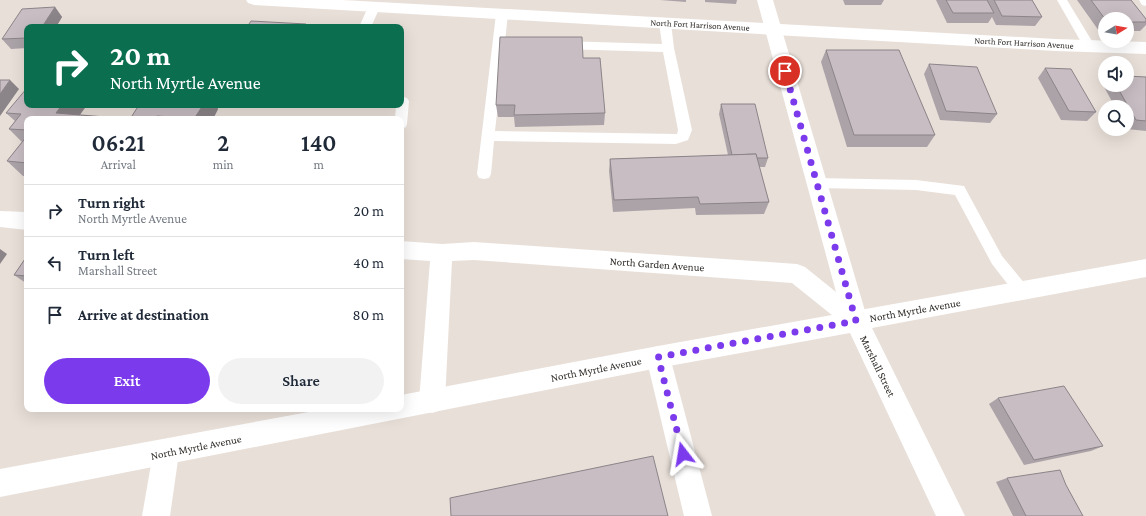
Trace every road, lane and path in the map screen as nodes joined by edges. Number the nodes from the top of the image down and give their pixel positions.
1 (254, 0) edge
2 (765, 0) edge
3 (1062, 0) edge
4 (1144, 0) edge
5 (1146, 3) edge
6 (374, 7) junction
7 (502, 14) junction
8 (665, 23) junction
9 (366, 24) edge
10 (773, 29) junction
11 (498, 42) junction
12 (514, 43) edge
13 (551, 44) edge
14 (1089, 46) junction
15 (668, 48) junction
16 (1146, 48) edge
17 (488, 136) junction
18 (484, 174) dead end
19 (817, 183) junction
20 (0, 219) edge
21 (24, 221) edge
22 (404, 250) edge
23 (442, 253) junction
24 (1146, 268) edge
25 (1021, 290) junction
26 (856, 321) junction
27 (658, 357) junction
28 (432, 401) junction
29 (404, 406) edge
30 (376, 412) edge
31 (166, 453) junction
32 (0, 483) edge
33 (156, 516) edge
34 (698, 516) edge
35 (951, 516) edge

1 - 6 street, North Fort Harrison Avenue
2 - 10 street, Marshall Street
3 - 14 lane
4 - 5 lane
6 - 7 street, North Fort Harrison Avenue
6 - 9 lane
7 - 8 street, North Fort Harrison Avenue
7 - 11 lane
8 - 10 street, North Fort Harrison Avenue
8 - 15 lane
10 - 14 street, North Fort Harrison Avenue
10 - 19 street, Marshall Street
11 - 12 lane
11 - 17 lane
13 - 15 lane
14 - 16 street, North Fort Harrison Avenue
15 - 17 lane
17 - 18 lane
19 - 25 lane
19 - 26 street, Marshall Street
20 - 21 street
22 - 23 street, North Garden Avenue
23 - 26 street, North Garden Avenue
23 - 28 street
24 - 25 street, North Myrtle Avenue
25 - 26 street, North Myrtle Avenue
26 - 27 street, North Myrtle Avenue
26 - 35 street, Marshall Street
27 - 28 street, North Myrtle Avenue
27 - 34 street
28 - 29 street, North Myrtle Avenue
30 - 31 street, North Myrtle Avenue
31 - 32 street, North Myrtle Avenue
31 - 33 street

